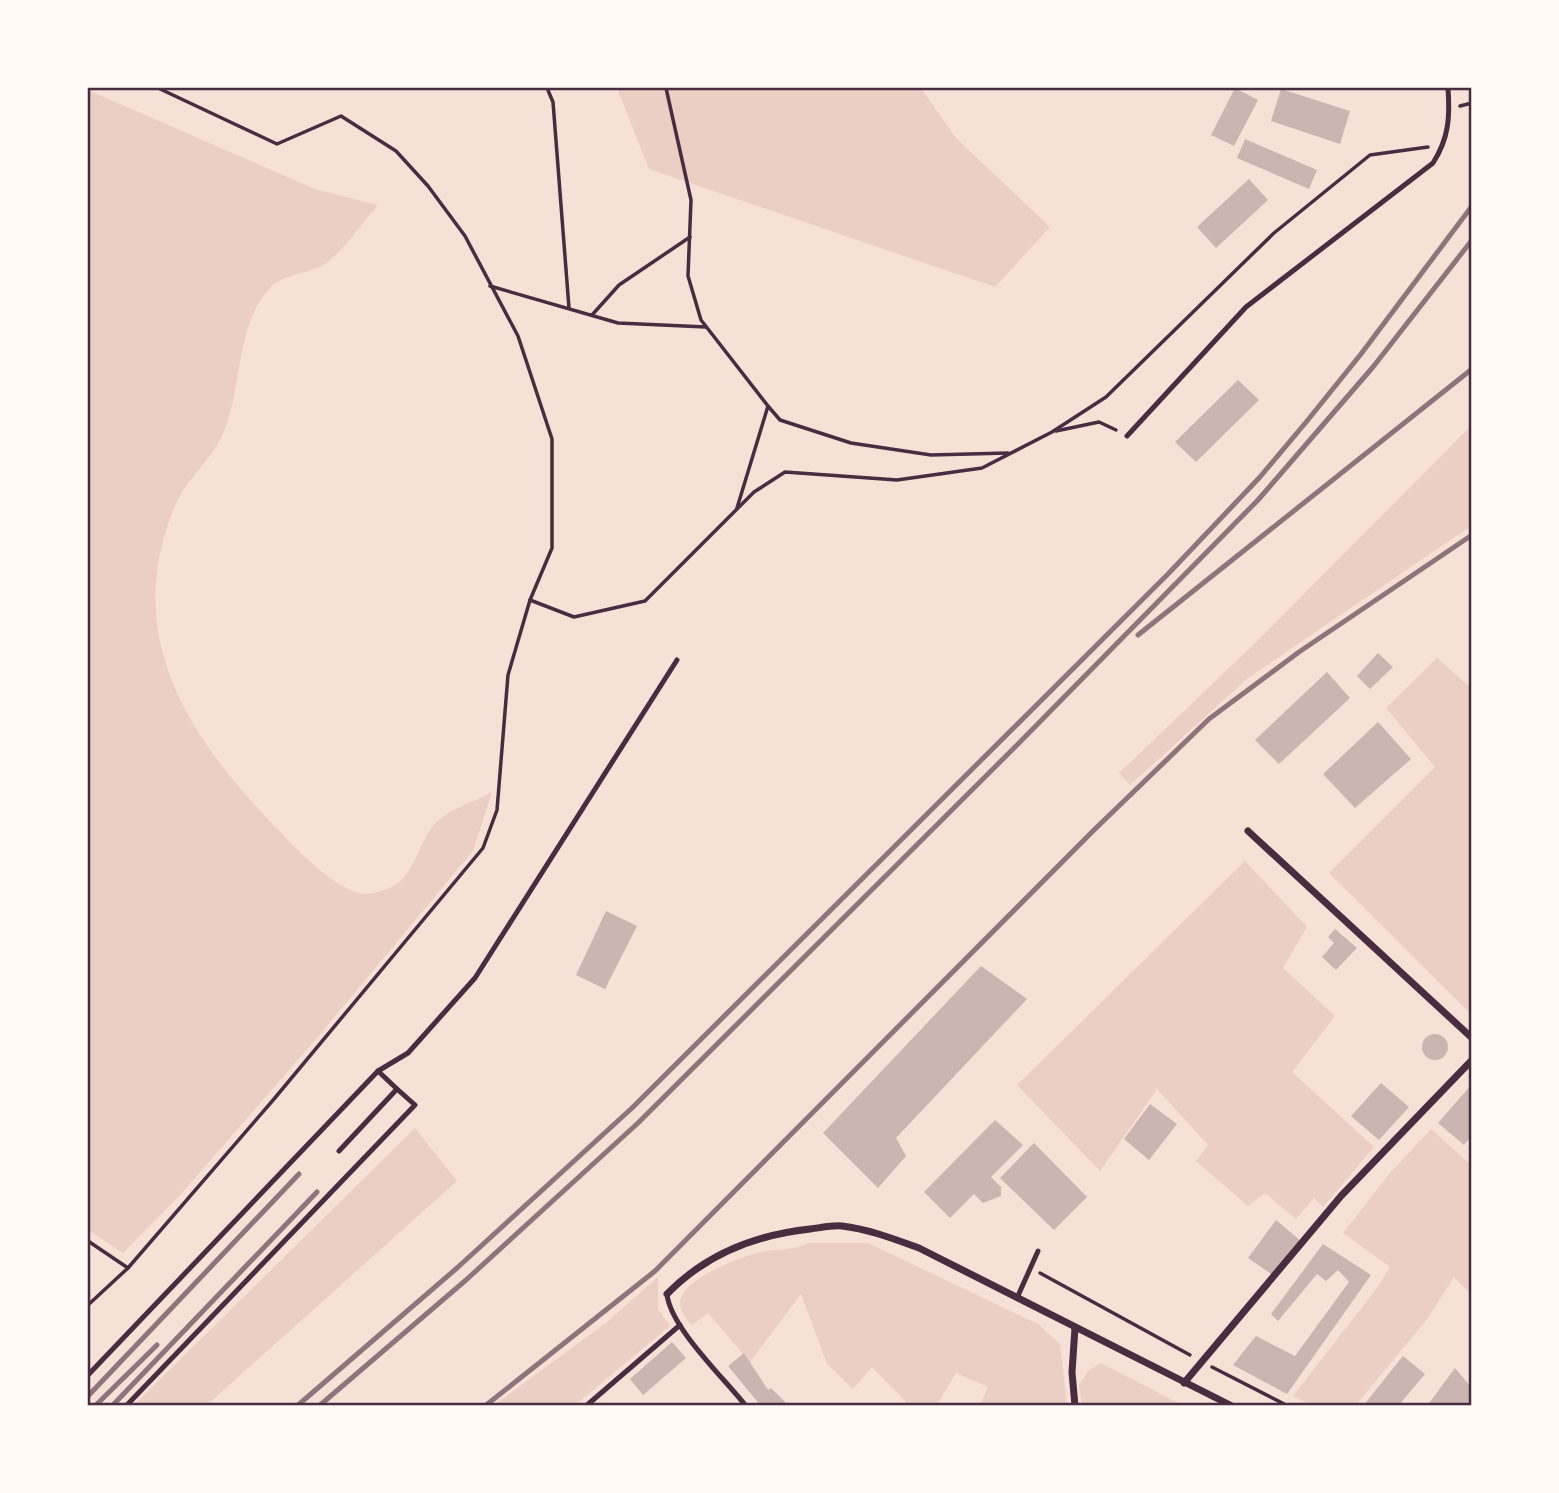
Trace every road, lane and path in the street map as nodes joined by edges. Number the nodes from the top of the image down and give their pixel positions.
1 (158, 88) edge
2 (548, 88) edge
3 (666, 88) edge
4 (1448, 88) edge
5 (1444, 145) junction
6 (690, 237) junction
7 (489, 286) junction
8 (569, 308) junction
9 (592, 315) junction
10 (706, 327) junction
11 (768, 406) junction
12 (1052, 432) junction
13 (1127, 436) joint
14 (1010, 453) junction
15 (736, 510) junction
16 (530, 600) junction
17 (677, 660) dead end
18 (1248, 831) dead end
19 (1472, 1038) edge
20 (1472, 1060) edge
21 (378, 1071) junction
22 (397, 1089) junction
23 (339, 1151) dead end
24 (88, 1241) edge
25 (1038, 1251) dead end
26 (128, 1268) junction
27 (1030, 1269) junction
28 (667, 1294) joint
29 (1017, 1298) junction
30 (88, 1305) edge
31 (680, 1325) junction
32 (1075, 1328) junction
33 (1202, 1362) junction
34 (88, 1375) edge
35 (1184, 1383) junction
36 (126, 1405) edge
37 (586, 1405) edge
38 (746, 1405) edge
39 (1075, 1405) edge
40 (1232, 1405) edge
41 (1288, 1405) edge

1 - 7 path
2 - 8 path
3 - 6 path
4 - 5 lane
5 - 12 path
5 - 13 lane
6 - 9 path
6 - 10 path
7 - 8 path
7 - 16 path
8 - 9 path
9 - 10 path
10 - 11 path
11 - 14 path
11 - 15 path
12 - 13 path
12 - 14 path
14 - 15 path
15 - 16 path
16 - 26 path
17 - 21 lane
18 - 19 street
20 - 33 street
21 - 22 lane
21 - 34 lane
22 - 23 lane
22 - 36 lane
24 - 26 path
25 - 27 lane
26 - 30 path
27 - 29 lane
27 - 33 path
28 - 29 street
28 - 31 lane
29 - 32 street
31 - 37 lane
31 - 38 lane
32 - 35 street
32 - 39 street
33 - 35 street
33 - 41 path
35 - 40 street

